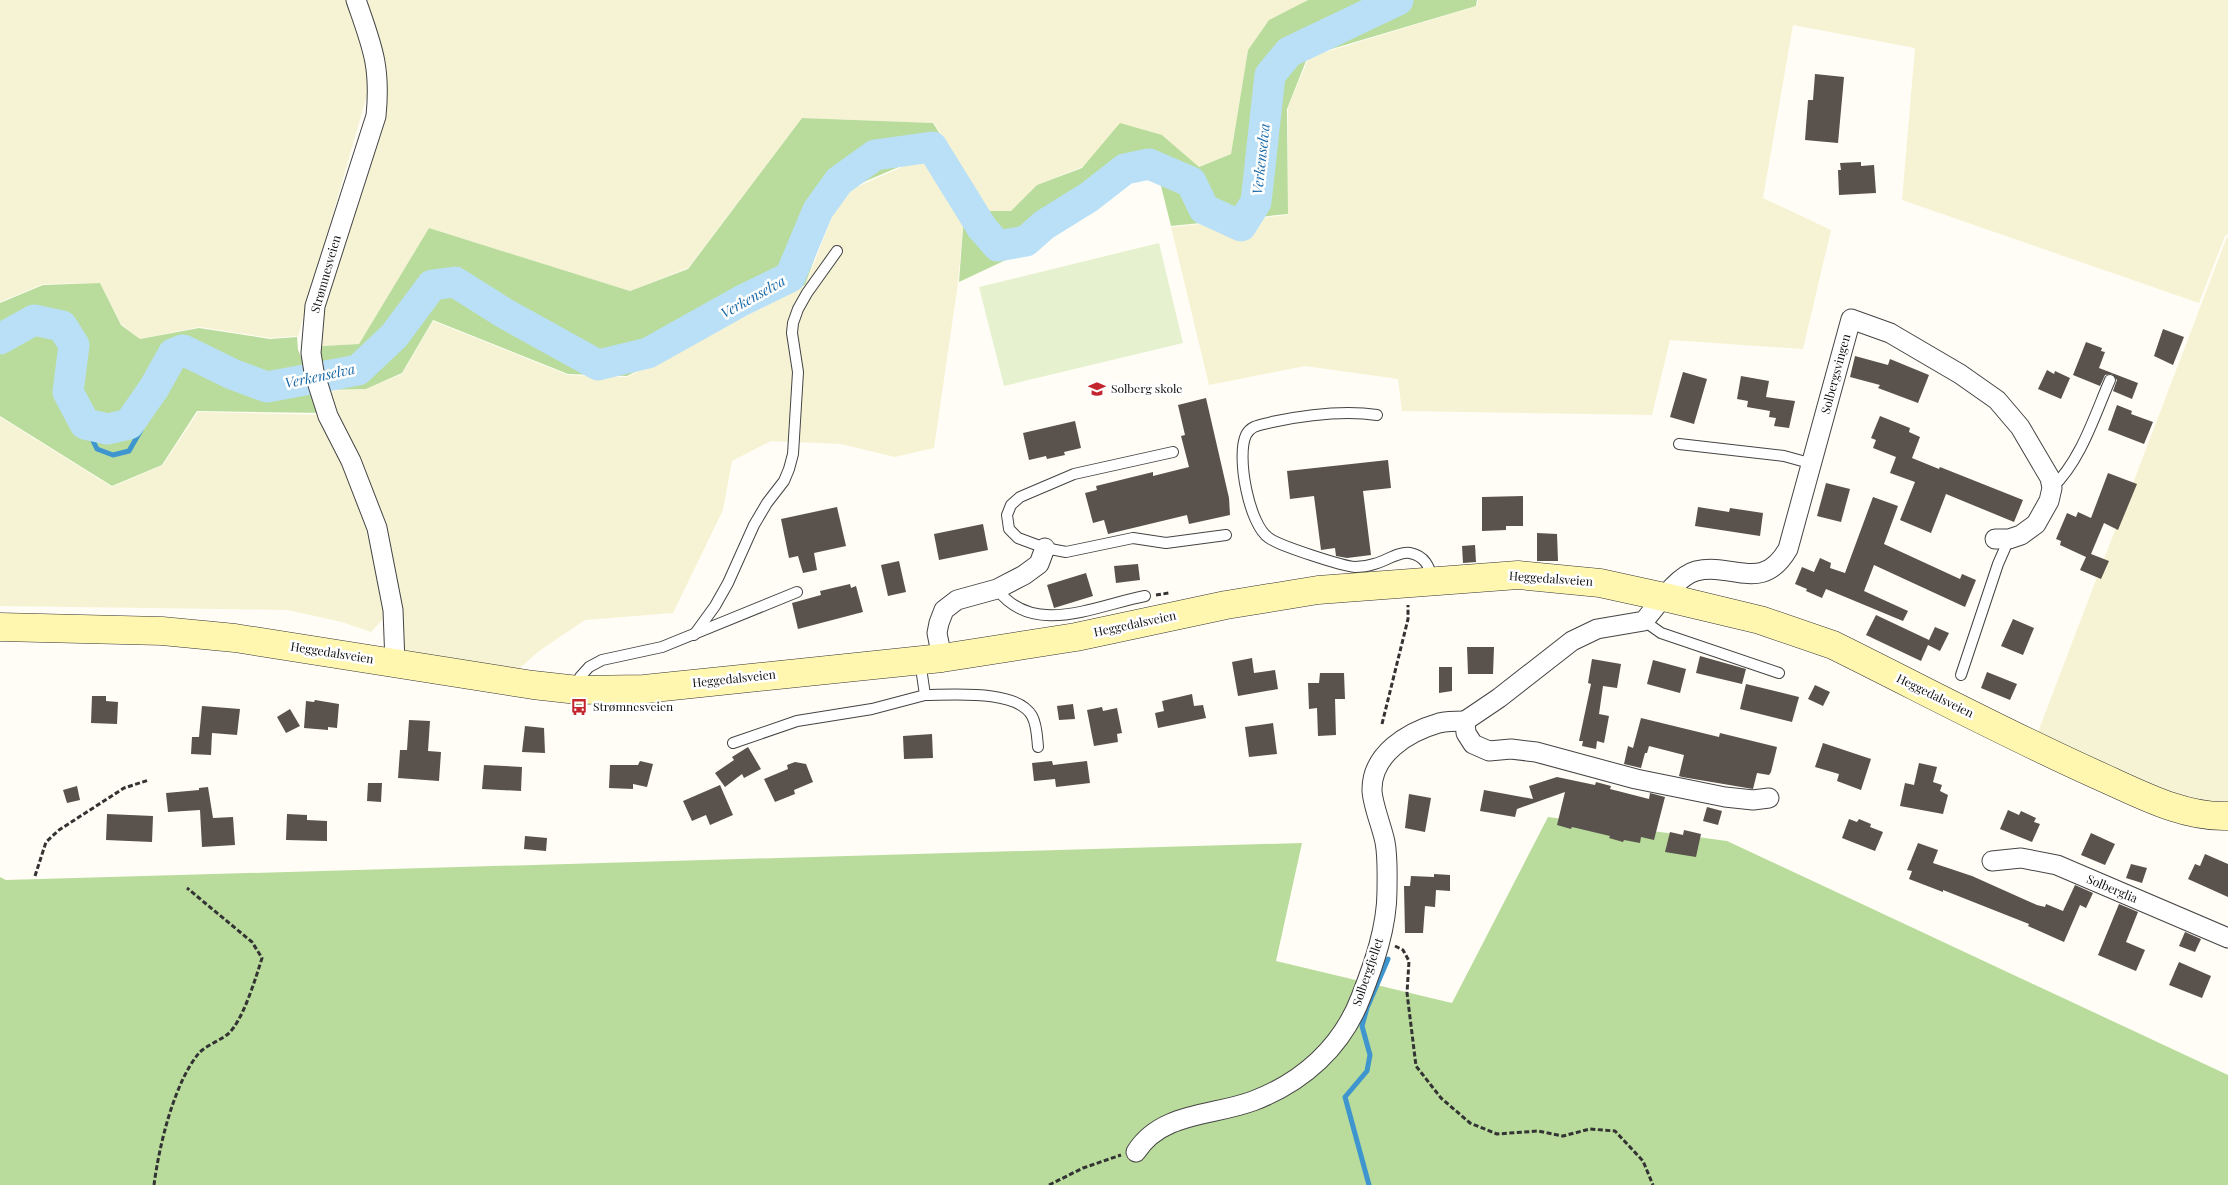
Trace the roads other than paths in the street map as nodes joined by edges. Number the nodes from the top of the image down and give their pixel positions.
1 (356, 0) edge
2 (837, 251) dead end
3 (2110, 380) dead end
4 (1377, 415) dead end
5 (1679, 444) dead end
6 (1173, 452) dead end
7 (1813, 464) junction
8 (2052, 488) junction
9 (1226, 535) dead end
10 (2002, 539) joint
11 (1045, 548) junction
12 (1433, 580) junction
13 (997, 589) junction
14 (797, 592) dead end
15 (1145, 596) dead end
16 (1664, 597) junction
17 (1644, 621) junction
18 (0, 627) edge
19 (694, 635) junction
20 (931, 659) junction
21 (395, 663) junction
22 (1779, 673) dead end
23 (1961, 675) dead end
24 (578, 690) junction
25 (925, 695) junction
26 (1465, 721) junction
27 (733, 743) dead end
28 (1038, 747) dead end
29 (1769, 798) dead end
30 (2228, 816) edge
31 (1992, 861) dead end
32 (2228, 938) edge
33 (1136, 1152) road end

1 - 21 street, Strømnesveien
2 - 19 lane
3 - 8 lane
4 - 12 lane
5 - 7 lane
6 - 11 lane
7 - 8 street, Solbergsvingen
7 - 16 street, Solbergsvingen
8 - 10 street
9 - 11 lane
10 - 23 lane
11 - 13 street
12 - 16 main road, Heggedalsveien
12 - 20 main road, Heggedalsveien
13 - 15 lane
13 - 20 street
14 - 19 lane
16 - 17 street
16 - 30 main road, Heggedalsveien
17 - 22 lane
17 - 26 street
18 - 21 main road, Heggedalsveien
19 - 24 lane
20 - 24 main road, Heggedalsveien
20 - 25 lane
21 - 24 main road, Heggedalsveien
25 - 27 lane
25 - 28 lane
26 - 29 street
26 - 33 street, Solbergfjellet
31 - 32 street, Solberglia

